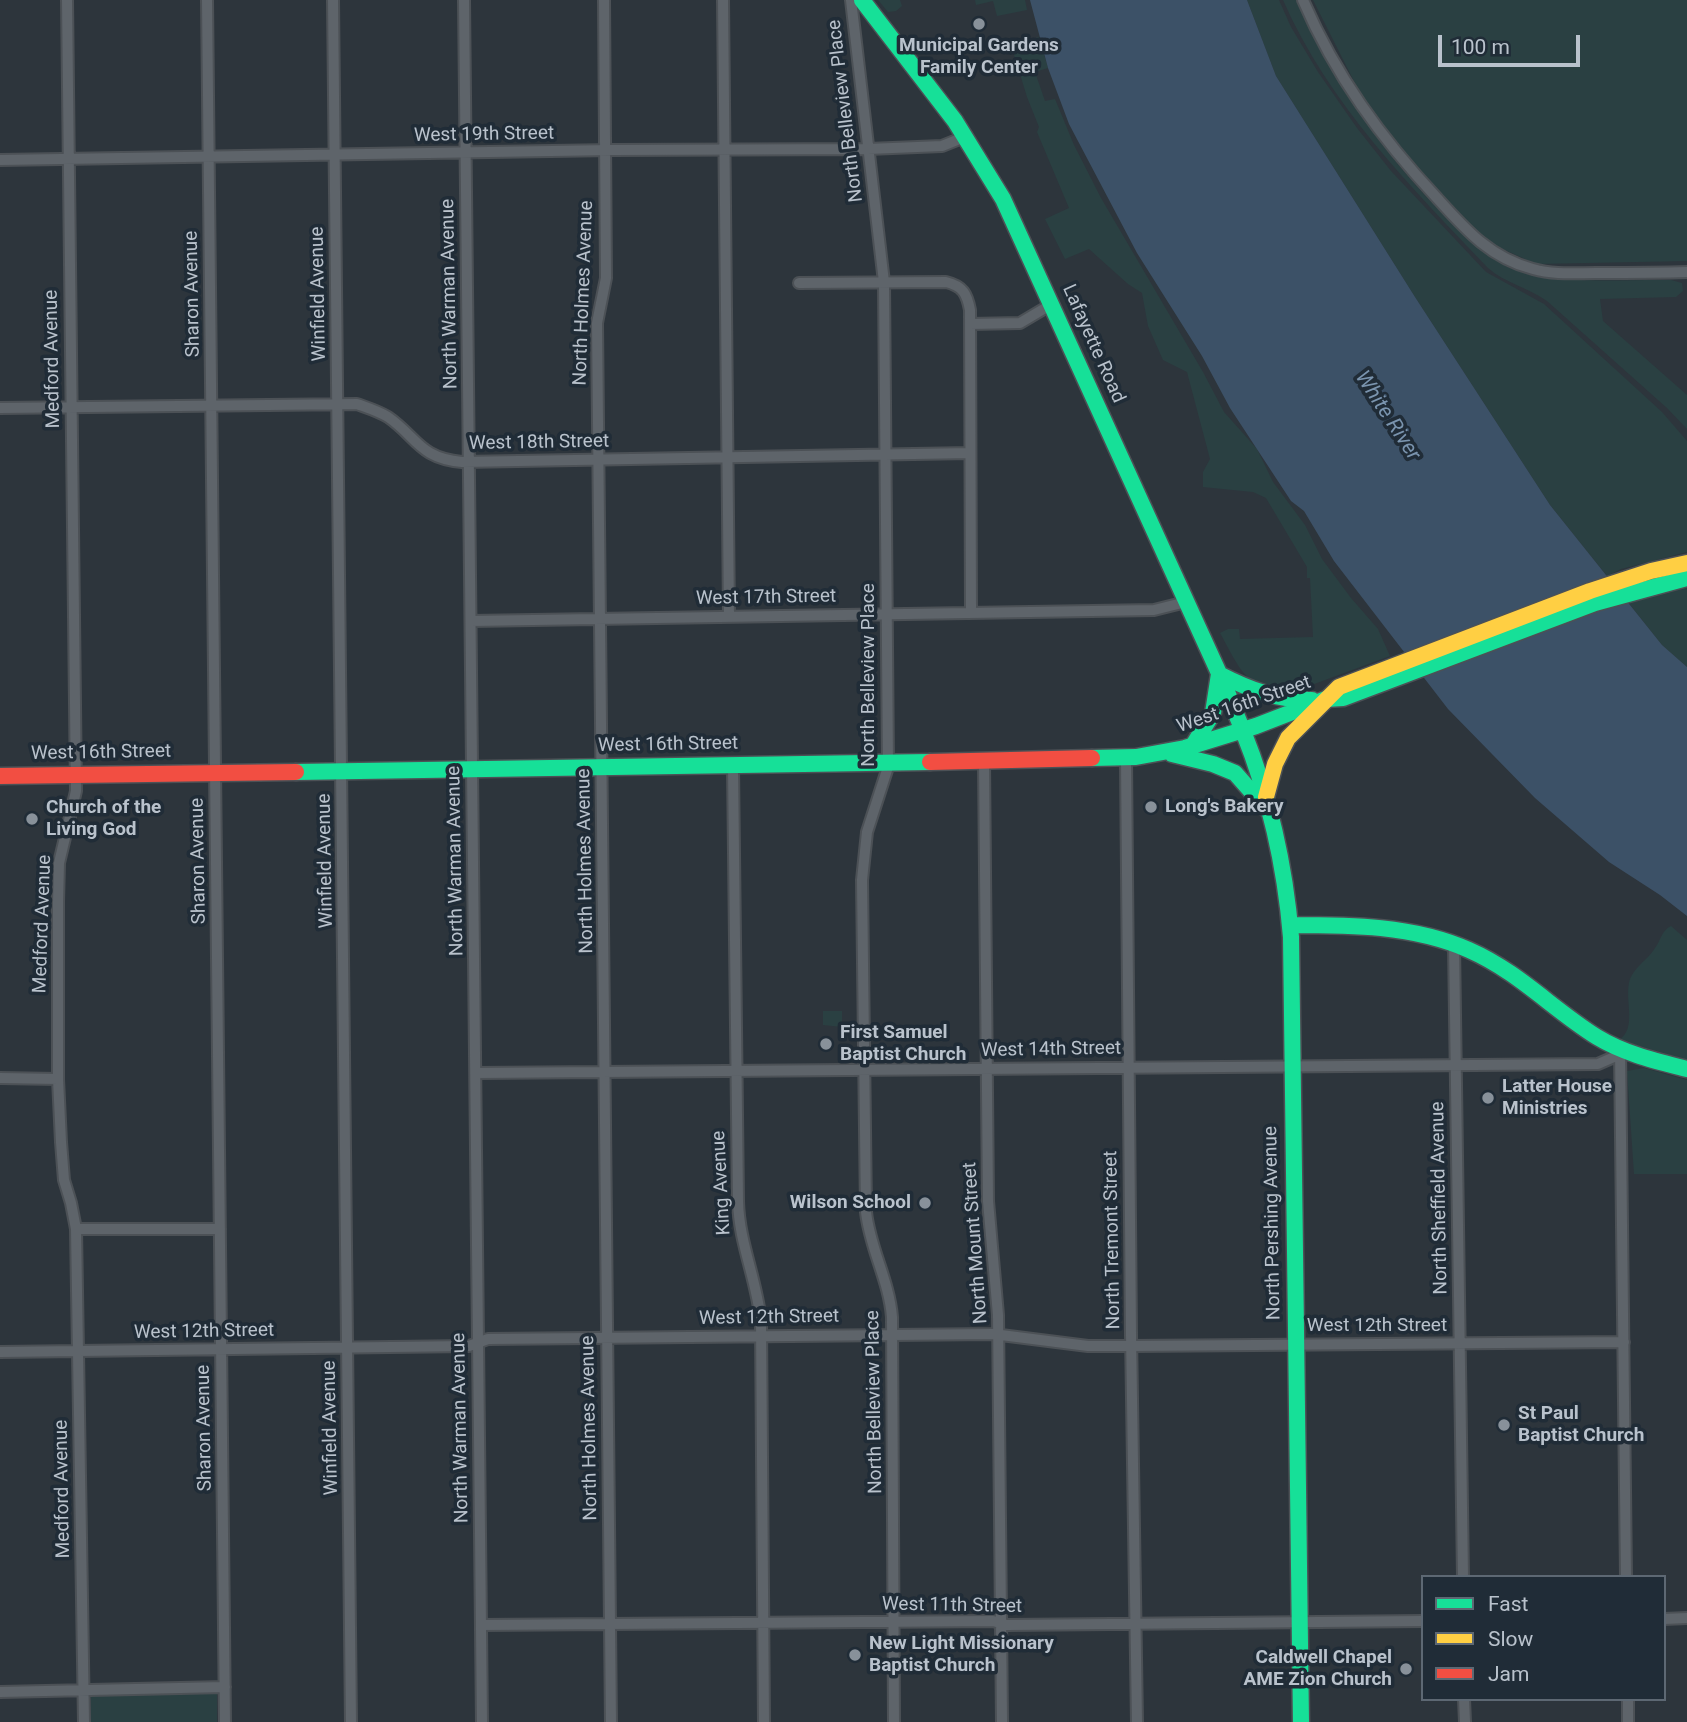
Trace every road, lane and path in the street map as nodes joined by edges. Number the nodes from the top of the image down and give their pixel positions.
1 (67, 0) edge
2 (207, 0) edge
3 (333, 0) edge
4 (464, 0) edge
5 (604, 0) edge
6 (723, 0) edge
7 (850, 0) edge
8 (862, 0) edge
9 (1303, 0) edge
10 (967, 136) junction
11 (726, 149) junction
12 (868, 149) junction
13 (606, 150) junction
14 (466, 154) junction
15 (335, 155) junction
16 (209, 157) junction
17 (68, 159) junction
18 (0, 160) edge
19 (1687, 272) edge
20 (884, 282) junction
21 (799, 283) dead end
22 (1052, 304) junction
23 (970, 324) junction
24 (338, 404) junction
25 (212, 405) junction
26 (71, 407) junction
27 (0, 408) edge
28 (970, 453) junction
29 (885, 455) junction
30 (727, 457) junction
31 (598, 459) junction
32 (469, 460) junction
33 (1687, 563) edge
34 (1653, 578) junction
35 (1687, 578) edge
36 (1186, 602) junction
37 (887, 613) junction
38 (971, 613) junction
39 (729, 617) junction
40 (600, 618) junction
41 (471, 621) junction
42 (1219, 674) junction
43 (1326, 699) junction
44 (1243, 731) junction
45 (1192, 747) junction
46 (1165, 753) junction
47 (1126, 758) junction
48 (984, 761) junction
49 (888, 762) junction
50 (733, 765) junction
51 (602, 767) junction
52 (473, 769) junction
53 (342, 771) junction
54 (216, 773) junction
55 (75, 774) junction
56 (0, 776) edge
57 (1266, 797) junction
58 (1271, 814) junction
59 (1290, 925) junction
60 (1454, 944) junction
61 (1620, 1049) junction
62 (1456, 1064) junction
63 (1292, 1066) junction
64 (1129, 1067) junction
65 (987, 1069) junction
66 (1687, 1069) edge
67 (865, 1070) junction
68 (737, 1071) junction
69 (604, 1072) junction
70 (476, 1073) junction
71 (0, 1079) edge
72 (58, 1079) junction
73 (220, 1229) junction
74 (76, 1230) junction
75 (893, 1334) junction
76 (999, 1335) junction
77 (761, 1336) junction
78 (607, 1337) junction
79 (478, 1342) junction
80 (1623, 1342) junction
81 (1460, 1343) junction
82 (1296, 1344) junction
83 (1132, 1346) junction
84 (348, 1348) junction
85 (222, 1349) junction
86 (0, 1352) edge
87 (78, 1352) junction
88 (1463, 1575) edge
89 (1626, 1575) edge
90 (1687, 1618) edge
91 (1666, 1619) edge
92 (1421, 1621) edge
93 (764, 1622) junction
94 (893, 1622) junction
95 (1299, 1623) junction
96 (610, 1624) junction
97 (1001, 1624) junction
98 (1136, 1624) junction
99 (481, 1625) junction
100 (225, 1687) junction
101 (83, 1690) junction
102 (0, 1692) edge
103 (1464, 1701) edge
104 (1628, 1701) edge
105 (84, 1722) edge
106 (225, 1722) edge
107 (351, 1722) edge
108 (482, 1722) edge
109 (611, 1722) edge
110 (765, 1722) edge
111 (894, 1722) edge
112 (1002, 1722) edge
113 (1137, 1722) edge
114 (1301, 1722) edge
115 (1465, 1722) edge
116 (1628, 1722) edge

1 - 17 street, Medford Avenue
2 - 16 street, Sharon Avenue
3 - 15 street, Winfield Avenue
4 - 14 street, North Warman Avenue
5 - 13 street, North Holmes Avenue
6 - 11 street
7 - 12 street, North Belleview Place
8 - 10 main road, Lafayette Road
9 - 19 street
10 - 12 street, West 19th Street
10 - 22 main road, Lafayette Road
11 - 12 street, West 19th Street
11 - 13 street, West 19th Street
11 - 30 street
12 - 20 street, North Belleview Place
13 - 14 street, West 19th Street
13 - 31 street, North Holmes Avenue
14 - 15 street, West 19th Street
14 - 32 street, North Warman Avenue
15 - 16 street, West 19th Street
15 - 24 street, Winfield Avenue
16 - 17 street, West 19th Street
16 - 25 street, Sharon Avenue
17 - 18 street, West 19th Street
17 - 26 street, Medford Avenue
20 - 21 street
20 - 23 street
20 - 29 street, North Belleview Place
22 - 23 street
22 - 36 main road, Lafayette Road
23 - 28 street
24 - 25 street, West 18th Street
24 - 32 street, West 18th Street
24 - 53 street, Winfield Avenue
25 - 26 street, West 18th Street
25 - 54 street, Sharon Avenue
26 - 27 street, West 18th Street
26 - 55 street, Medford Avenue
28 - 29 street, West 18th Street
28 - 38 street
29 - 30 street, West 18th Street
29 - 37 street, North Belleview Place
30 - 31 street, West 18th Street
30 - 39 street
31 - 32 street, West 18th Street
31 - 40 street, North Holmes Avenue
32 - 41 street, North Warman Avenue
33 - 34 main road, West 16th Street
34 - 35 main road, West 16th Street
34 - 43 main road, West 16th Street
36 - 38 street, West 17th Street
36 - 42 main road, Lafayette Road
37 - 38 street, West 17th Street
37 - 39 street, West 17th Street
37 - 49 street, North Belleview Place
39 - 40 street, West 17th Street
40 - 41 street, West 17th Street
40 - 51 street, North Holmes Avenue
41 - 52 street, North Warman Avenue
42 - 43 main road
42 - 44 main road, Lafayette Road
42 - 45 main road
43 - 44 main road, West 16th Street
43 - 57 main road
44 - 45 main road, West 16th Street
44 - 57 main road, North Pershing Avenue
45 - 46 main road, West 16th Street
46 - 47 main road, West 16th Street
46 - 58 main road
47 - 48 main road, West 16th Street
47 - 64 street, North Tremont Street
48 - 49 main road, West 16th Street
48 - 65 street, North Mount Street
49 - 50 main road, West 16th Street
49 - 67 street, North Belleview Place
50 - 51 main road, West 16th Street
50 - 68 street, King Avenue
51 - 52 main road, West 16th Street
51 - 69 street, North Holmes Avenue
52 - 53 main road, West 16th Street
52 - 70 street, North Warman Avenue
53 - 54 main road, West 16th Street
53 - 84 street, Winfield Avenue
54 - 55 main road, West 16th Street
54 - 73 street, Sharon Avenue
55 - 56 main road, West 16th Street
55 - 72 street, Medford Avenue
57 - 58 main road, North Pershing Avenue
58 - 59 main road, North Pershing Avenue
59 - 60 main road
59 - 63 main road, North Pershing Avenue
60 - 61 main road
60 - 62 street, North Sheffield Avenue
61 - 62 street, West 14th Street
61 - 66 main road
61 - 80 street
62 - 63 street, West 14th Street
62 - 81 street, North Sheffield Avenue
63 - 64 street, West 14th Street
63 - 82 main road, North Pershing Avenue
64 - 65 street, West 14th Street
64 - 83 street, North Tremont Street
65 - 67 street, West 14th Street
65 - 76 street, North Mount Street
67 - 68 street, West 14th Street
67 - 75 street, North Belleview Place
68 - 69 street, West 14th Street
68 - 77 street, King Avenue
69 - 70 street, West 14th Street
69 - 78 street, North Holmes Avenue
70 - 79 street, North Warman Avenue
71 - 72 street
72 - 74 street, Medford Avenue
73 - 74 street
73 - 85 street, Sharon Avenue
74 - 87 street, Medford Avenue
75 - 76 street, West 12th Street
75 - 77 street, West 12th Street
75 - 94 street, North Belleview Place
76 - 83 street, West 12th Street
76 - 97 street, North Mount Street
77 - 78 street, West 12th Street
77 - 93 street, King Avenue
78 - 79 street, West 12th Street
78 - 96 street, North Holmes Avenue
79 - 84 street, West 12th Street
79 - 99 street, North Warman Avenue
80 - 81 street, West 12th Street
80 - 89 street
81 - 82 street, West 12th Street
81 - 88 street, North Sheffield Avenue
82 - 83 street, West 12th Street
82 - 95 main road, North Pershing Avenue
83 - 98 street, North Tremont Street
84 - 85 street, West 12th Street
84 - 107 street, Winfield Avenue
85 - 87 street, West 12th Street
85 - 100 street, Sharon Avenue
86 - 87 street, West 12th Street
87 - 101 street, Medford Avenue
90 - 91 street
92 - 95 street, West 11th Street
93 - 94 street, West 11th Street
93 - 96 street, West 11th Street
93 - 110 street, King Avenue
94 - 97 street, West 11th Street
94 - 111 street, North Belleview Place
95 - 98 street, West 11th Street
95 - 114 main road, North Pershing Avenue
96 - 99 street, West 11th Street
96 - 109 street, North Holmes Avenue
97 - 98 street, West 11th Street
97 - 112 street, North Mount Street
98 - 113 street, North Tremont Street
99 - 108 street, North Warman Avenue
100 - 101 street
100 - 106 street, Sharon Avenue
101 - 102 street
101 - 105 street, Medford Avenue
103 - 115 street
104 - 116 street

